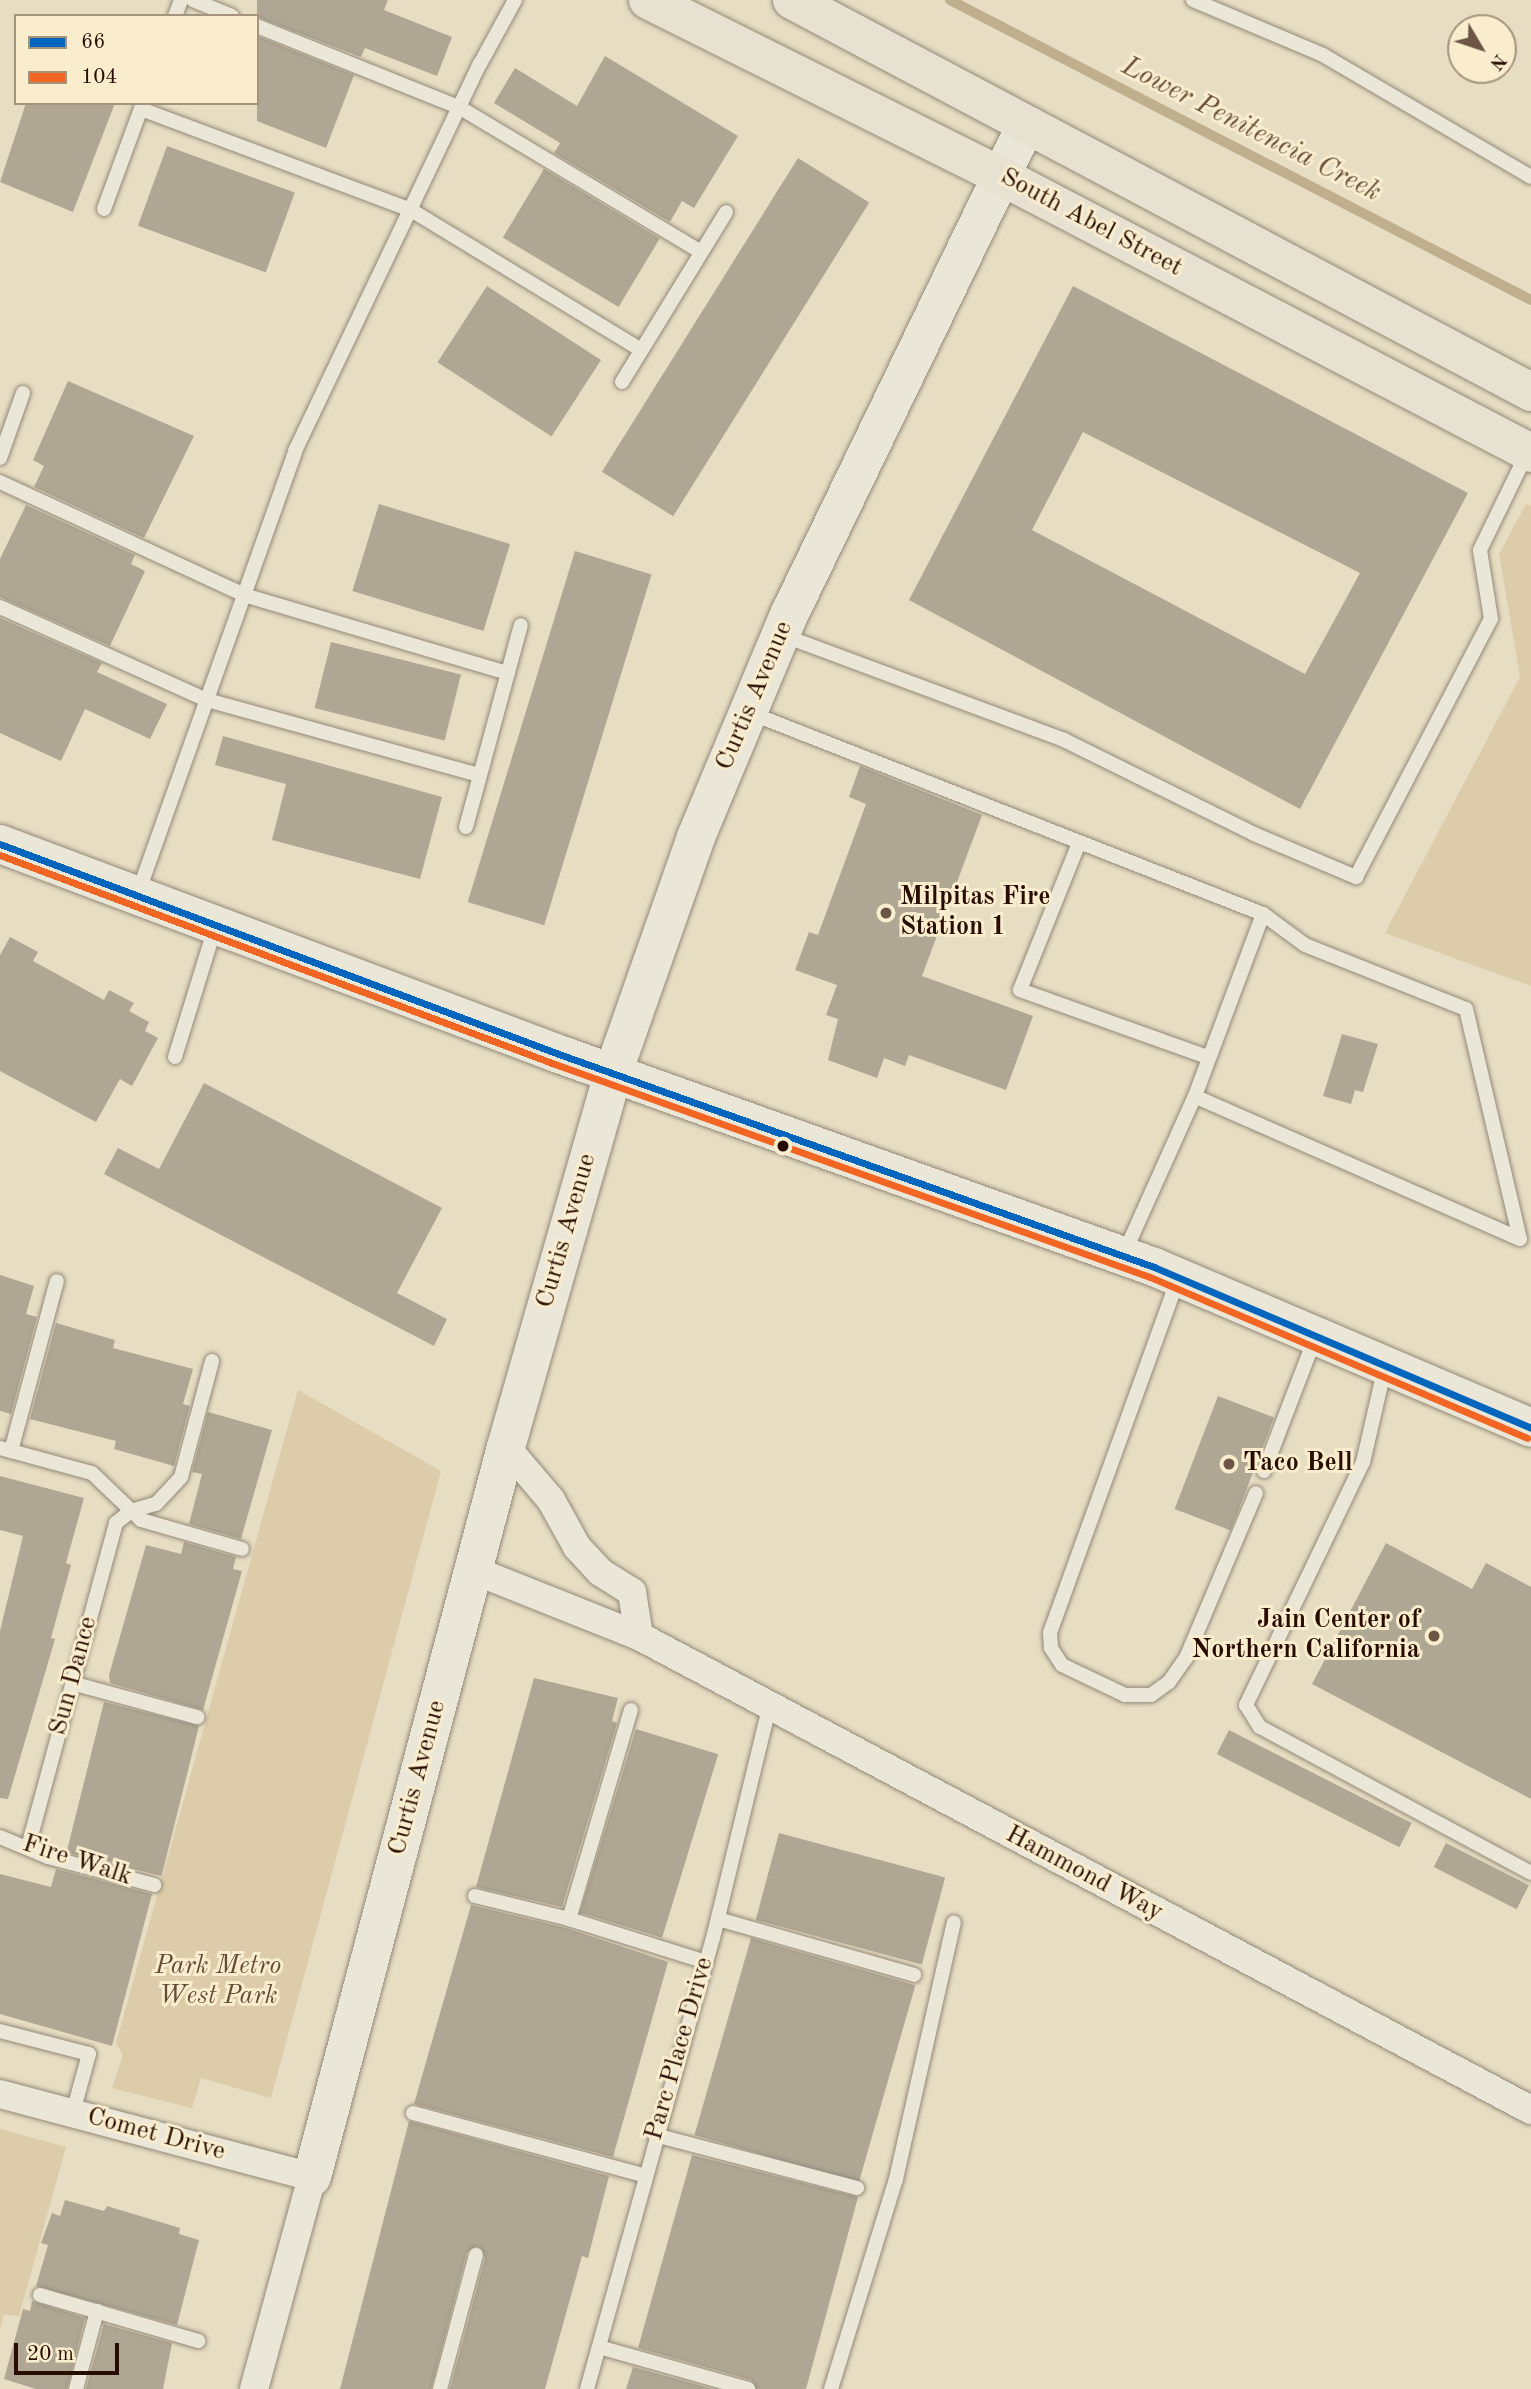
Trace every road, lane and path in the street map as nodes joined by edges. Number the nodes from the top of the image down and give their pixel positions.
1 (193, 0) edge
2 (516, 0) edge
3 (648, 0) edge
4 (792, 0) edge
5 (1193, 0) edge
6 (227, 14) edge
7 (259, 27) edge
8 (142, 106) edge
9 (459, 107) junction
10 (1026, 125) junction
11 (999, 175) junction
12 (1531, 177) edge
13 (104, 209) dead end
14 (411, 210) junction
15 (726, 212) dead end
16 (701, 252) junction
17 (641, 350) junction
18 (621, 382) dead end
19 (1531, 392) edge
20 (23, 393) dead end
21 (1523, 446) edge
22 (0, 458) edge
23 (0, 482) edge
24 (244, 595) junction
25 (0, 607) edge
26 (521, 625) dead end
27 (781, 635) junction
28 (508, 673) junction
29 (207, 700) junction
30 (748, 712) junction
31 (480, 775) junction
32 (466, 827) dead end
33 (1079, 842) junction
34 (0, 844) edge
35 (137, 895) junction
36 (1263, 915) junction
37 (216, 925) junction
38 (175, 1057) dead end
39 (1207, 1057) junction
40 (612, 1073) junction
41 (1195, 1096) junction
42 (1122, 1256) junction
43 (1178, 1278) junction
44 (57, 1281) dead end
45 (1316, 1336) junction
46 (212, 1362) dead end
47 (1386, 1365) junction
48 (1531, 1428) edge
49 (506, 1447) junction
50 (6, 1450) edge
51 (1264, 1471) dead end
52 (1256, 1493) dead end
53 (131, 1511) junction
54 (242, 1549) dead end
55 (473, 1570) junction
56 (639, 1636) junction
57 (72, 1684) junction
58 (769, 1708) junction
59 (631, 1710) dead end
60 (197, 1717) dead end
61 (0, 1837) edge
62 (28, 1847) junction
63 (1531, 1873) edge
64 (153, 1885) dead end
65 (475, 1896) dead end
66 (569, 1919) junction
67 (718, 1919) junction
68 (954, 1922) dead end
69 (706, 1962) junction
70 (914, 1975) dead end
71 (0, 2031) edge
72 (0, 2094) edge
73 (1531, 2110) edge
74 (73, 2112) junction
75 (413, 2113) dead end
76 (655, 2134) junction
77 (643, 2175) junction
78 (312, 2177) junction
79 (857, 2188) dead end
80 (476, 2255) dead end
81 (40, 2295) dead end
82 (97, 2312) junction
83 (198, 2341) dead end
84 (599, 2347) junction
85 (76, 2389) edge
86 (254, 2389) edge
87 (440, 2389) edge
88 (587, 2389) edge
89 (748, 2389) edge
90 (831, 2389) edge

1 - 6 lane
2 - 9 lane
3 - 11 main road, South Abel Street
4 - 10 main road
5 - 12 lane
7 - 9 lane
8 - 13 lane
8 - 14 lane
9 - 14 lane
9 - 16 lane
10 - 11 street, Curtis Avenue
10 - 19 main road
11 - 21 main road, South Abel Street
11 - 27 street, Curtis Avenue
14 - 17 lane
14 - 24 lane
15 - 16 lane
16 - 17 lane
17 - 18 lane
20 - 22 lane
21 - 27 lane
23 - 24 lane
24 - 28 lane
24 - 29 lane
25 - 29 lane
26 - 28 lane
27 - 30 street, Curtis Avenue
28 - 31 lane
29 - 31 lane
29 - 35 lane
30 - 33 lane
30 - 40 street, Curtis Avenue
31 - 32 lane
33 - 36 lane
33 - 39 lane
34 - 35 street
35 - 37 street
36 - 39 lane
36 - 41 lane
37 - 38 lane
37 - 40 street
39 - 41 lane
40 - 42 street
40 - 49 street, Curtis Avenue
41 - 42 lane
42 - 43 street
43 - 45 street
43 - 52 lane
44 - 50 lane
45 - 47 street
45 - 51 lane
46 - 53 lane
47 - 48 street
47 - 63 lane
49 - 55 street, Curtis Avenue
49 - 56 street
50 - 53 lane
53 - 54 lane
53 - 57 lane, Sun Dance
55 - 56 street, Hammond Way
55 - 78 street, Curtis Avenue
56 - 58 street, Hammond Way
57 - 60 lane
57 - 62 lane, Sun Dance
58 - 67 lane, Parc Place Drive
58 - 73 street, Hammond Way
59 - 66 lane
61 - 62 lane, Fire Walk
62 - 64 lane, Fire Walk
65 - 66 lane
66 - 69 lane
67 - 69 lane, Parc Place Drive
67 - 70 lane
68 - 90 lane
69 - 76 lane, Parc Place Drive
71 - 74 lane
72 - 74 street, Comet Drive
74 - 78 street, Comet Drive
75 - 77 lane
76 - 77 lane, Parc Place Drive
76 - 79 lane
77 - 84 lane, Parc Place Drive
78 - 86 street, Curtis Avenue
80 - 87 lane
81 - 82 lane
82 - 83 lane
82 - 85 lane
84 - 88 lane, Parc Place Drive
84 - 89 lane

